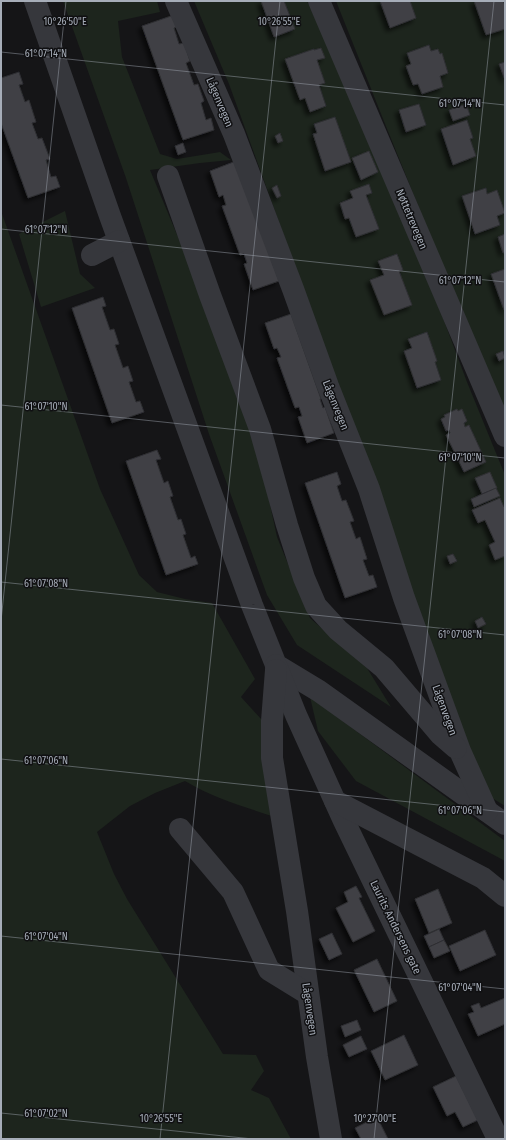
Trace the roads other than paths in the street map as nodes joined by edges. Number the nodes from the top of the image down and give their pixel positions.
1 (35, 1) edge
2 (176, 1) edge
3 (319, 1) edge
4 (168, 176) dead end
5 (119, 241) junction
6 (92, 255) dead end
7 (505, 436) edge
8 (276, 665) junction
9 (460, 751) junction
10 (335, 801) junction
11 (488, 812) junction
12 (505, 824) edge
13 (180, 829) dead end
14 (505, 896) edge
15 (308, 994) junction
16 (331, 1139) edge
17 (498, 1139) edge

1 - 5 street, Lågenvegen
2 - 9 street, Lågenvegen
3 - 7 street, Nøttetrevegen
4 - 9 street
5 - 6 street
5 - 8 street, Lågenvegen
8 - 10 street, Laurits Andersens gate
8 - 11 street
8 - 15 street, Lågenvegen
9 - 11 street, Lågenvegen
10 - 14 street
10 - 17 street, Laurits Andersens gate
11 - 12 street
13 - 15 street
15 - 16 street, Lågenvegen

